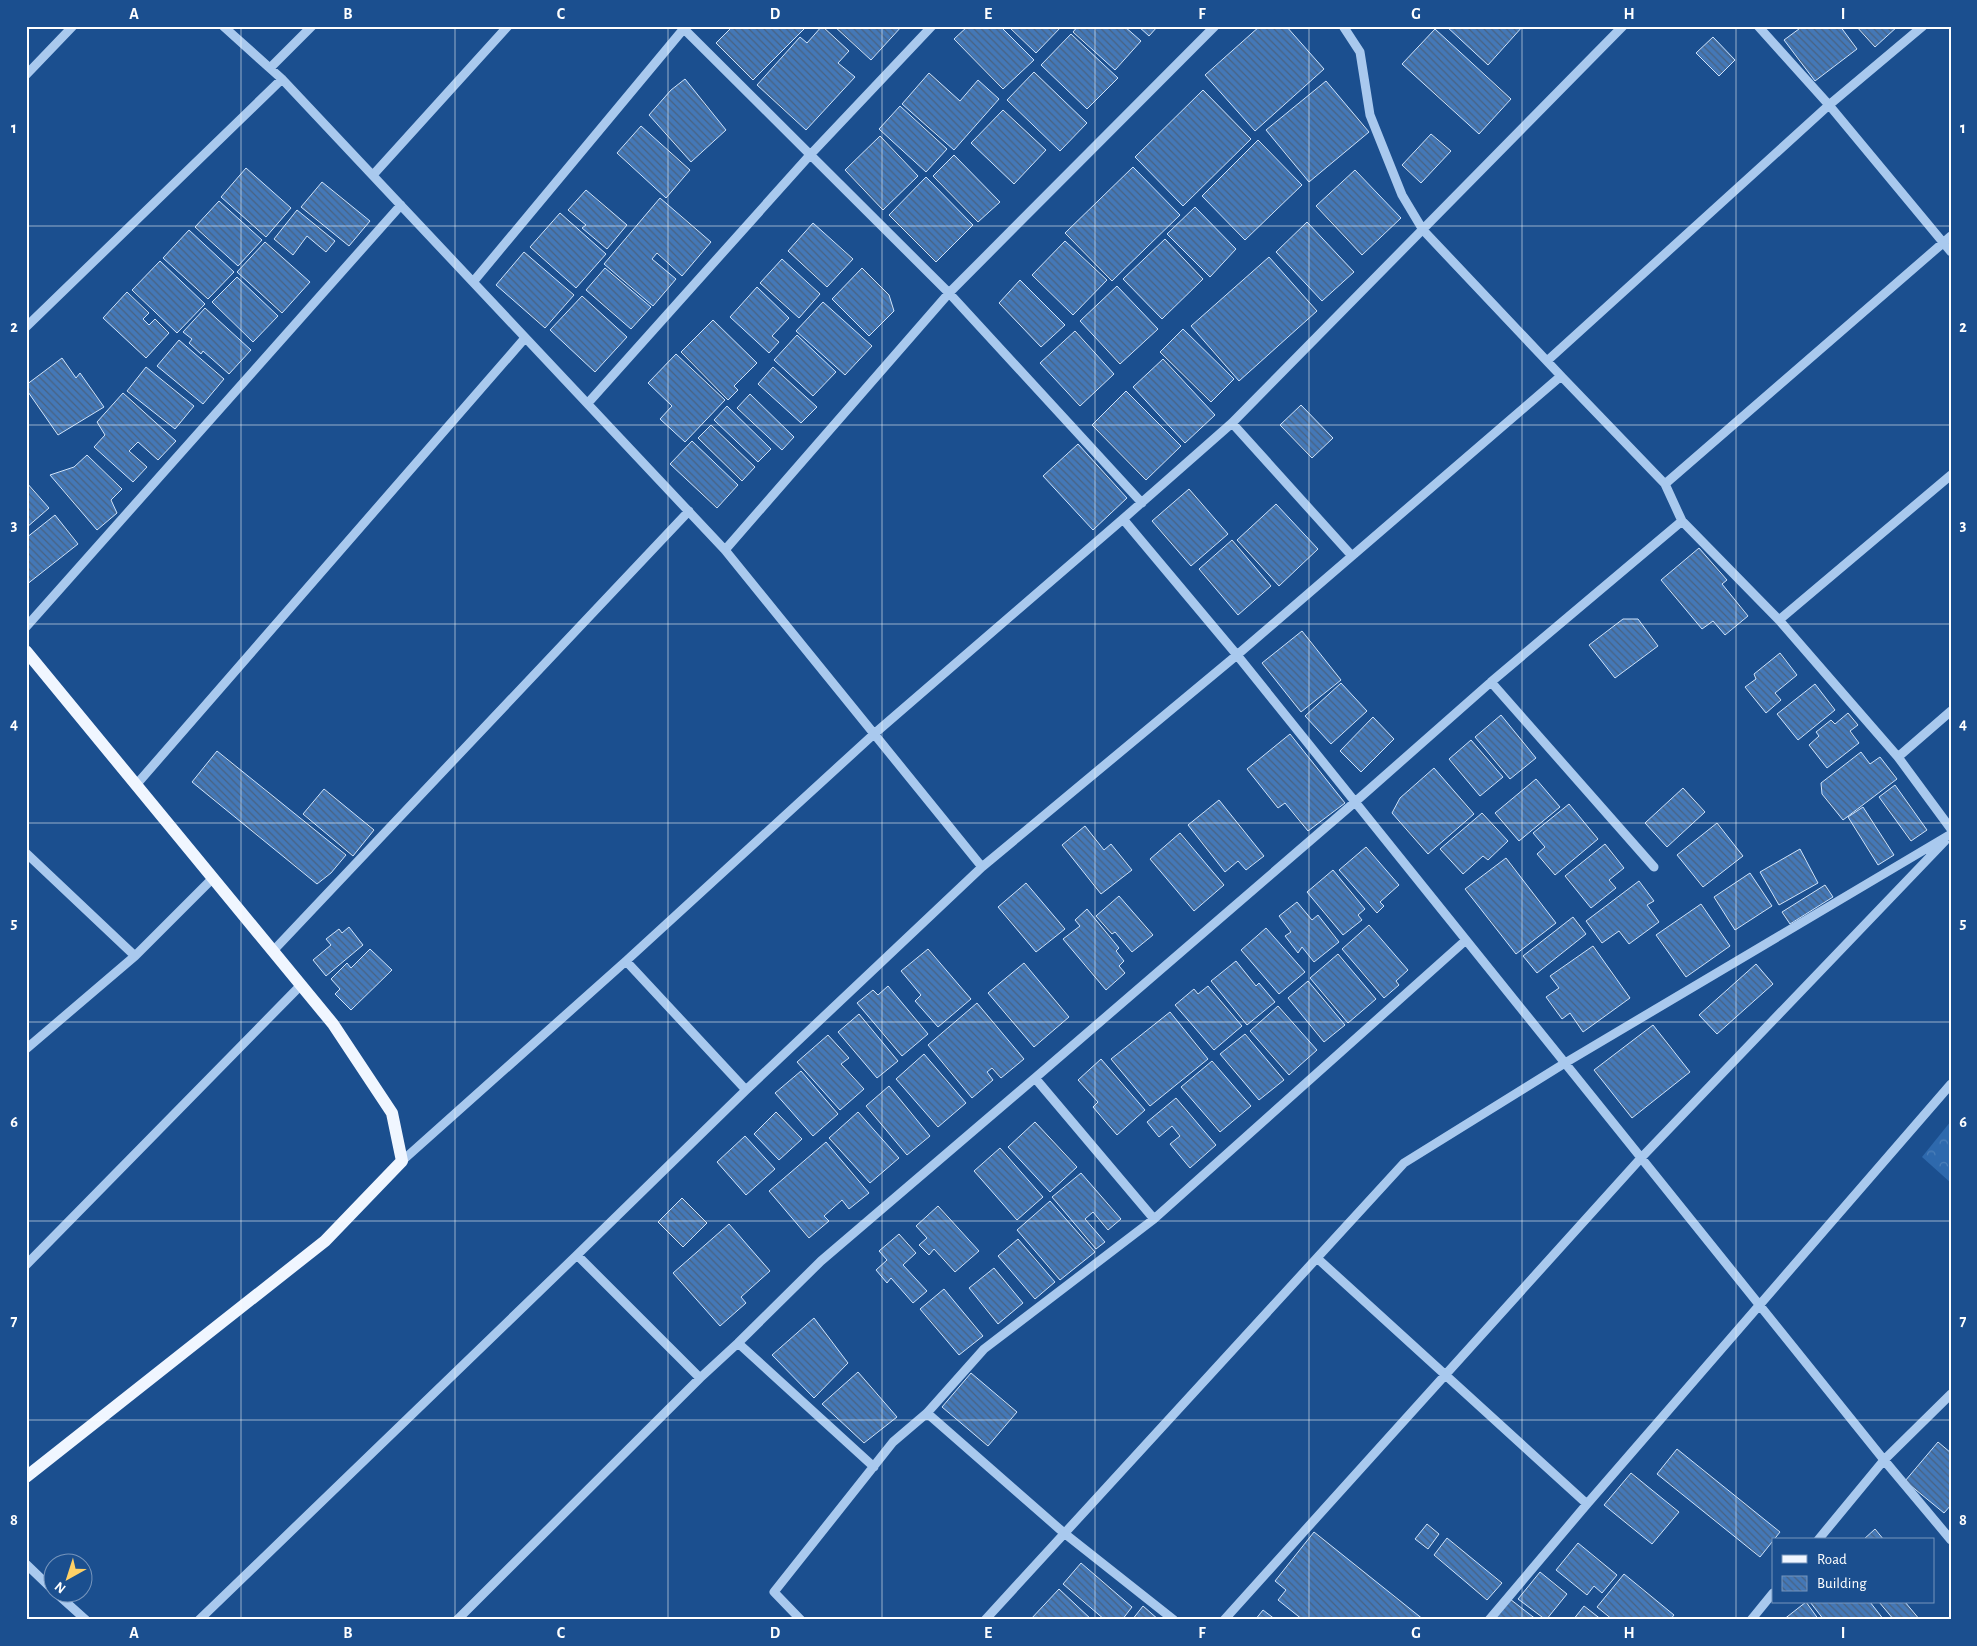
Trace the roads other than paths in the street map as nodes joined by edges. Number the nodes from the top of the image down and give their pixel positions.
1 (73, 26) edge
2 (223, 26) edge
3 (312, 26) edge
4 (508, 26) edge
5 (932, 26) edge
6 (1215, 26) edge
7 (1343, 26) edge
8 (1623, 26) edge
9 (1758, 26) edge
10 (1923, 26) edge
11 (684, 27) edge
12 (270, 68) junction
13 (26, 75) edge
14 (282, 78) junction
15 (1830, 105) junction
16 (810, 155) junction
17 (372, 175) junction
18 (401, 205) junction
19 (1423, 230) junction
20 (1951, 236) edge
21 (1943, 243) junction
22 (1951, 252) edge
23 (474, 282) junction
24 (949, 293) junction
25 (26, 326) edge
26 (525, 338) junction
27 (1547, 361) junction
28 (1561, 376) junction
29 (588, 403) junction
30 (1232, 423) junction
31 (1951, 474) edge
32 (1665, 484) junction
33 (1142, 502) junction
34 (689, 511) junction
35 (1122, 519) junction
36 (1682, 522) junction
37 (725, 550) junction
38 (1352, 556) junction
39 (1779, 620) junction
40 (26, 627) edge
41 (26, 651) edge
42 (1237, 655) junction
43 (1491, 682) junction
44 (1951, 711) edge
45 (874, 734) junction
46 (1898, 757) junction
47 (136, 785) junction
48 (1355, 802) junction
49 (1951, 829) edge
50 (1951, 835) edge
51 (26, 853) edge
52 (982, 867) junction
53 (1654, 867) dead end
54 (213, 878) junction
55 (1466, 940) junction
56 (273, 951) junction
57 (135, 956) junction
58 (626, 961) junction
59 (301, 985) junction
60 (26, 1049) edge
61 (1564, 1062) junction
62 (1036, 1078) junction
63 (1951, 1084) edge
64 (746, 1090) junction
65 (1641, 1158) junction
66 (402, 1161) junction
67 (1154, 1219) junction
68 (577, 1255) junction
69 (1317, 1258) junction
70 (26, 1266) edge
71 (1759, 1305) junction
72 (738, 1343) junction
73 (1445, 1375) junction
74 (700, 1378) junction
75 (1951, 1394) edge
76 (927, 1413) junction
77 (1884, 1460) junction
78 (874, 1467) junction
79 (26, 1477) edge
80 (1587, 1504) junction
81 (1064, 1533) junction
82 (1820, 1538) edge
83 (1951, 1540) edge
84 (26, 1564) edge
85 (42, 1579) edge
86 (1772, 1594) edge
87 (69, 1604) edge
88 (86, 1620) edge
89 (199, 1620) edge
90 (457, 1620) edge
91 (801, 1620) edge
92 (985, 1620) edge
93 (1174, 1620) edge
94 (1224, 1620) edge
95 (1489, 1620) edge
96 (1751, 1620) edge

1 - 13 street
2 - 12 street
3 - 12 street
4 - 17 street
5 - 16 street
6 - 24 street
7 - 19 street
8 - 19 street
9 - 15 street
10 - 15 street
11 - 16 street
11 - 23 street
12 - 14 street
14 - 17 street
14 - 25 street
15 - 21 street
15 - 27 street
16 - 24 street
16 - 29 street
17 - 18 street
18 - 23 street
18 - 40 street
19 - 27 street
19 - 30 street
20 - 21 street
21 - 22 street
21 - 32 street
23 - 26 street
24 - 33 street
24 - 37 street
26 - 29 street
26 - 47 street
27 - 28 street
28 - 32 street
28 - 38 street
29 - 34 street
30 - 33 street
30 - 38 street
31 - 39 street
32 - 36 street
33 - 35 street
34 - 37 street
34 - 56 street
35 - 42 street
35 - 45 street
36 - 39 street
36 - 43 street
37 - 45 street
38 - 42 street
39 - 46 street
41 - 47 main road
42 - 48 street
42 - 52 street
43 - 48 street
43 - 53 street
44 - 46 street
45 - 52 street
45 - 58 street
46 - 49 street
47 - 54 main road
48 - 55 street
48 - 62 street
50 - 61 street
50 - 65 street
51 - 57 street
52 - 64 street
54 - 56 main road
54 - 57 street
55 - 61 street
55 - 67 street
56 - 59 main road
57 - 60 street
58 - 64 street
58 - 66 street
59 - 66 main road
59 - 70 street
61 - 65 street
61 - 69 street
62 - 67 street
62 - 72 street
63 - 71 street
64 - 68 street
65 - 71 street
65 - 73 street
66 - 79 main road
67 - 76 street
68 - 74 street
68 - 89 street
69 - 73 street
69 - 81 street
71 - 77 street
71 - 80 street
72 - 74 street
72 - 78 street
73 - 80 street
73 - 94 street
74 - 90 street
75 - 77 street
76 - 78 street
76 - 81 street
77 - 82 street
77 - 83 street
78 - 91 street
80 - 95 street
81 - 92 street
81 - 93 street
84 - 85 street
86 - 96 street
87 - 88 street

